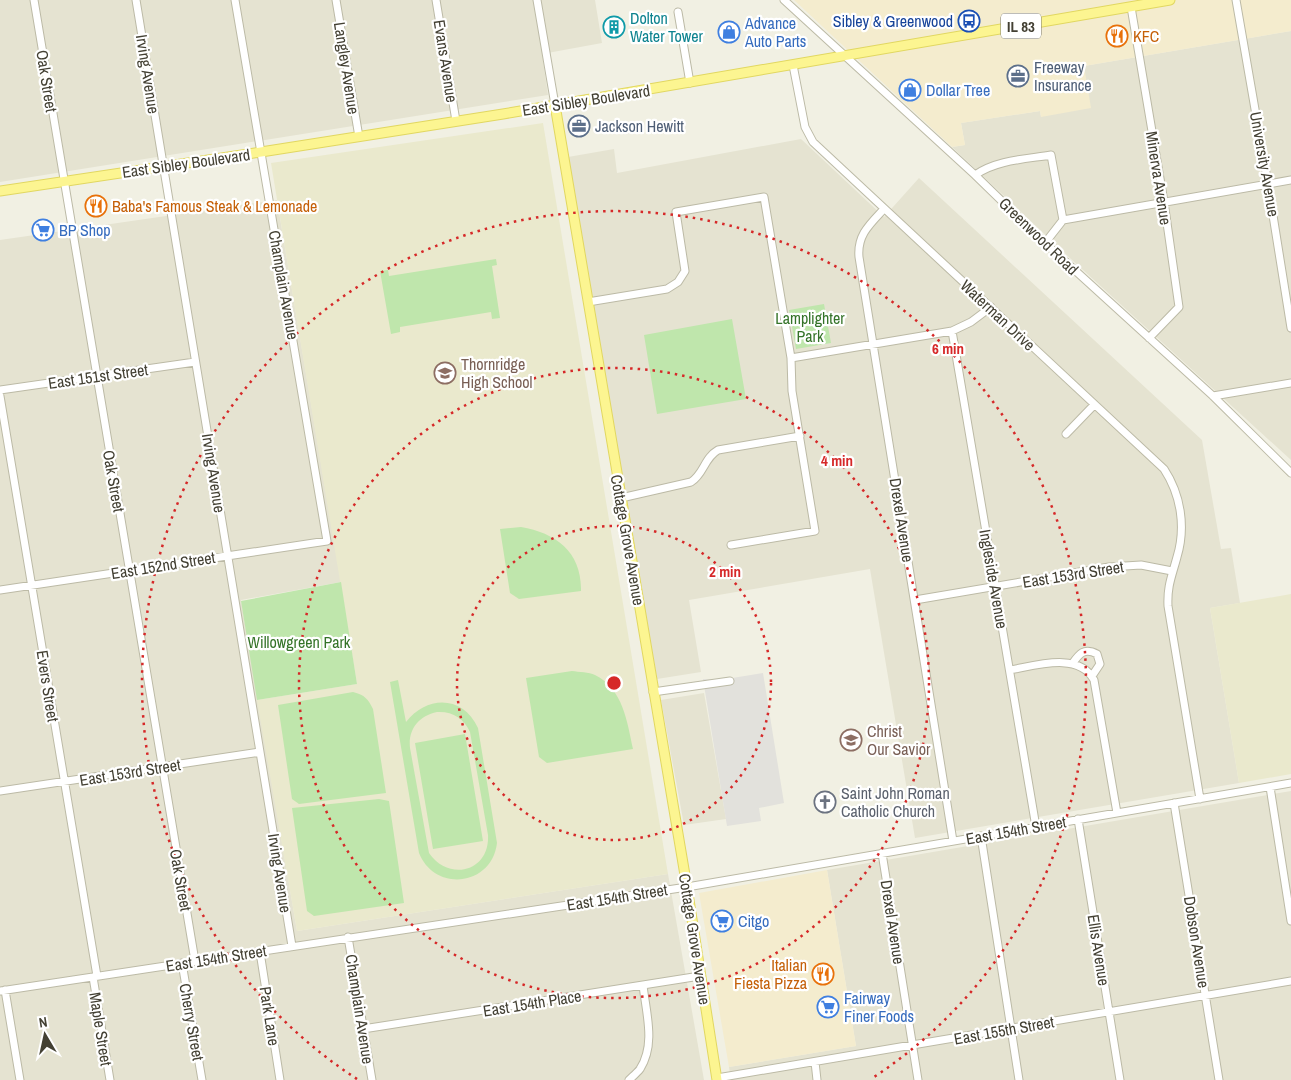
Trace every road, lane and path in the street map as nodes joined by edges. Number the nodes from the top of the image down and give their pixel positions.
1 (34, 0) edge
2 (136, 0) edge
3 (236, 0) edge
4 (336, 0) edge
5 (436, 0) edge
6 (537, 0) edge
7 (784, 0) edge
8 (1170, 0) edge
9 (1236, 0) edge
10 (1131, 7) junction
11 (678, 12) dead end
12 (845, 56) junction
13 (793, 65) junction
14 (690, 83) junction
15 (555, 105) junction
16 (456, 121) junction
17 (358, 137) junction
18 (261, 152) junction
19 (163, 166) junction
20 (975, 175) junction
21 (1291, 180) edge
22 (63, 181) junction
23 (1268, 184) junction
24 (0, 191) edge
25 (1164, 202) junction
26 (884, 209) junction
27 (1063, 220) junction
28 (1045, 243) junction
29 (588, 302) junction
30 (991, 307) junction
31 (1291, 328) edge
32 (952, 331) junction
33 (1150, 338) junction
34 (873, 344) junction
35 (791, 358) junction
36 (195, 362) junction
37 (96, 376) junction
38 (1291, 382) edge
39 (0, 390) edge
40 (0, 396) edge
41 (1213, 396) junction
42 (1094, 405) junction
43 (1066, 434) dead end
44 (800, 436) junction
45 (1291, 474) edge
46 (621, 498) junction
47 (327, 541) joint
48 (732, 545) dead end
49 (227, 556) junction
50 (129, 570) junction
51 (1172, 571) junction
52 (31, 585) junction
53 (996, 587) junction
54 (0, 590) edge
55 (915, 600) junction
56 (1072, 664) junction
57 (1010, 670) junction
58 (1092, 676) junction
59 (730, 681) dead end
60 (653, 692) junction
61 (260, 752) junction
62 (162, 767) junction
63 (64, 782) junction
64 (1291, 783) edge
65 (1270, 787) junction
66 (0, 791) edge
67 (1200, 799) junction
68 (1174, 803) junction
69 (1117, 813) junction
70 (1078, 820) junction
71 (1036, 827) junction
72 (981, 836) junction
73 (953, 841) junction
74 (882, 853) junction
75 (686, 886) junction
76 (1291, 921) edge
77 (348, 938) junction
78 (292, 946) junction
79 (260, 952) junction
80 (195, 961) junction
81 (182, 964) junction
82 (700, 976) junction
83 (95, 977) junction
84 (1291, 981) edge
85 (643, 985) junction
86 (3, 991) edge
87 (1205, 996) junction
88 (1110, 1012) junction
89 (1011, 1028) junction
90 (363, 1029) junction
91 (913, 1045) junction
92 (814, 1062) junction
93 (717, 1079) edge
94 (20, 1080) edge
95 (110, 1080) edge
96 (202, 1080) edge
97 (280, 1080) edge
98 (372, 1080) edge
99 (629, 1080) edge
100 (817, 1080) edge
101 (918, 1080) edge
102 (1019, 1080) edge
103 (1120, 1080) edge
104 (1219, 1080) edge

1 - 22 street, Oak Street
2 - 19 street, Irving Avenue
3 - 18 street, Champlain Avenue
4 - 17 street, Langley Avenue
5 - 16 street, Evans Avenue
6 - 15 street, Cottage Grove Avenue
7 - 12 street, Greenwood Road
8 - 10 main road, East Sibley Boulevard / IL 83
9 - 23 street, University Avenue
10 - 12 main road, East Sibley Boulevard / IL 83
10 - 25 street, Minerva Avenue
11 - 14 street
12 - 13 main road, East Sibley Boulevard / IL 83
12 - 20 street, Greenwood Road
13 - 14 main road, East Sibley Boulevard / IL 83
13 - 26 street, Waterman Drive
14 - 15 main road, East Sibley Boulevard / IL 83
15 - 16 main road, East Sibley Boulevard / IL 83
15 - 29 main road, Cottage Grove Avenue
16 - 17 main road, East Sibley Boulevard / IL 83
17 - 18 main road, East Sibley Boulevard / IL 83
18 - 19 main road, East Sibley Boulevard / IL 83
18 - 47 street, Champlain Avenue
19 - 22 main road, East Sibley Boulevard / IL 83
19 - 36 street, Irving Avenue
20 - 27 street
20 - 28 street, Greenwood Road
21 - 23 street
22 - 24 main road, East Sibley Boulevard / IL 83
22 - 37 street, Oak Street
23 - 25 street
23 - 31 street, University Avenue
25 - 27 street
25 - 33 street, Minerva Avenue
26 - 30 street, Waterman Drive
26 - 34 street, Drexel Avenue
27 - 28 street
28 - 33 street, Greenwood Road
29 - 35 street
29 - 46 main road, Cottage Grove Avenue
30 - 32 street
30 - 42 street, Waterman Drive
32 - 34 street
32 - 53 street, Ingleside Avenue
33 - 41 street, Greenwood Road
34 - 35 street
34 - 55 street, Drexel Avenue
35 - 44 street
36 - 37 street, East 151st Street
36 - 49 street, Irving Avenue
37 - 39 street, East 151st Street
37 - 50 street, Oak Street
38 - 41 street
40 - 52 street, Evers Street
41 - 45 street, Greenwood Road
42 - 43 street
42 - 51 street, Waterman Drive
44 - 46 street
44 - 48 street
46 - 60 main road, Cottage Grove Avenue
47 - 49 street, East 152nd Street
49 - 50 street, East 152nd Street
49 - 61 street, Irving Avenue
50 - 52 street, East 152nd Street
50 - 62 street, Oak Street
51 - 53 street, East 153rd Street
51 - 67 street
52 - 54 street, East 152nd Street
52 - 63 street, Evers Street
53 - 55 street, East 153rd Street
53 - 57 street, Ingleside Avenue
55 - 73 street, Drexel Avenue
56 - 57 street
56 - 58 street
56 - 58 street
57 - 71 street, Ingleside Avenue
58 - 69 street
59 - 60 street
60 - 75 main road, Cottage Grove Avenue
61 - 62 street, East 153rd Street
61 - 78 street, Irving Avenue
62 - 63 street, East 153rd Street
62 - 80 street, Oak Street
63 - 66 street, East 153rd Street
63 - 83 street, Evers Street
64 - 65 street, East 154th Street
65 - 67 street, East 154th Street
65 - 76 street
67 - 68 street, East 154th Street
68 - 69 street, East 154th Street
68 - 87 street, Dobson Avenue
69 - 70 street, East 154th Street
70 - 71 street, East 154th Street
70 - 88 street, Ellis Avenue
71 - 72 street, East 154th Street
72 - 73 street, East 154th Street
72 - 89 street
73 - 74 street, East 154th Street
74 - 75 street, East 154th Street
74 - 91 street, Drexel Avenue
75 - 77 street, East 154th Street
75 - 82 main road, Cottage Grove Avenue
77 - 78 street, East 154th Street
77 - 90 street, Champlain Avenue
78 - 79 street, East 154th Street
79 - 80 street, East 154th Street
79 - 97 street, Park Lane
80 - 81 street, East 154th Street
81 - 83 street, East 154th Street
81 - 96 street, Cherry Street
82 - 85 street, East 154th Place
82 - 93 main road, Cottage Grove Avenue
83 - 86 street, East 154th Street
83 - 95 street, Maple Street
84 - 87 street, East 155th Street
85 - 90 street, East 154th Place
85 - 99 street
86 - 94 street
87 - 88 street, East 155th Street
87 - 104 street, Dobson Avenue
88 - 89 street, East 155th Street
88 - 103 street, Ellis Avenue
89 - 91 street, East 155th Street
89 - 102 street
90 - 98 street, Champlain Avenue
91 - 92 street, East 155th Street
91 - 101 street, Drexel Avenue
92 - 93 street, East 155th Street
92 - 100 street

